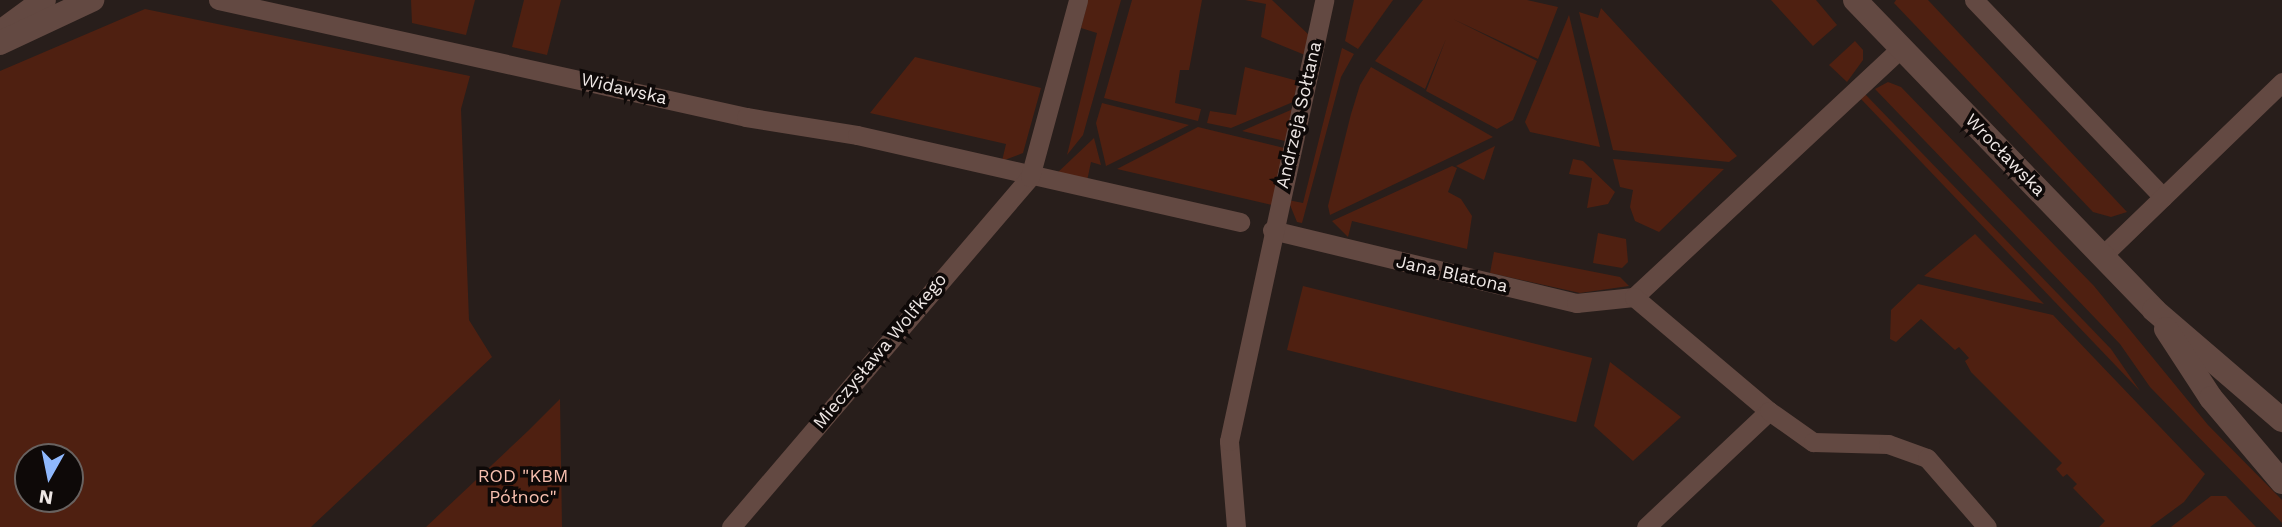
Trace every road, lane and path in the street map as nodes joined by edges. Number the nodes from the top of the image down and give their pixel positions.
1 (44, 0) edge
2 (92, 0) edge
3 (218, 0) edge
4 (1079, 0) edge
5 (1324, 0) edge
6 (1854, 0) edge
7 (1974, 0) edge
8 (0, 33) edge
9 (0, 43) edge
10 (1900, 49) junction
11 (2282, 82) edge
12 (1030, 177) junction
13 (2163, 197) junction
14 (1240, 222) dead end
15 (1272, 230) junction
16 (2103, 256) junction
17 (1634, 297) junction
18 (2154, 310) junction
19 (1769, 411) junction
20 (2282, 420) edge
21 (2277, 475) edge
22 (731, 527) edge
23 (1236, 527) edge
24 (1646, 527) edge
25 (1987, 527) edge

1 - 8 street
2 - 9 street
3 - 12 street, Widawska
4 - 12 street, Mieczysława Wolfkego
5 - 15 street, Andrzeja Sołtana
6 - 10 street, Wrocławska
7 - 13 street
10 - 16 street, Wrocławska
10 - 17 street
11 - 13 street
12 - 14 street
12 - 22 street, Mieczysława Wolfkego
13 - 16 street
15 - 17 street, Jana Blatona
15 - 23 street
16 - 18 street, Wrocławska
17 - 19 street
18 - 20 street, Wrocławska
18 - 21 street, Wrocławska
19 - 24 street
19 - 25 street

